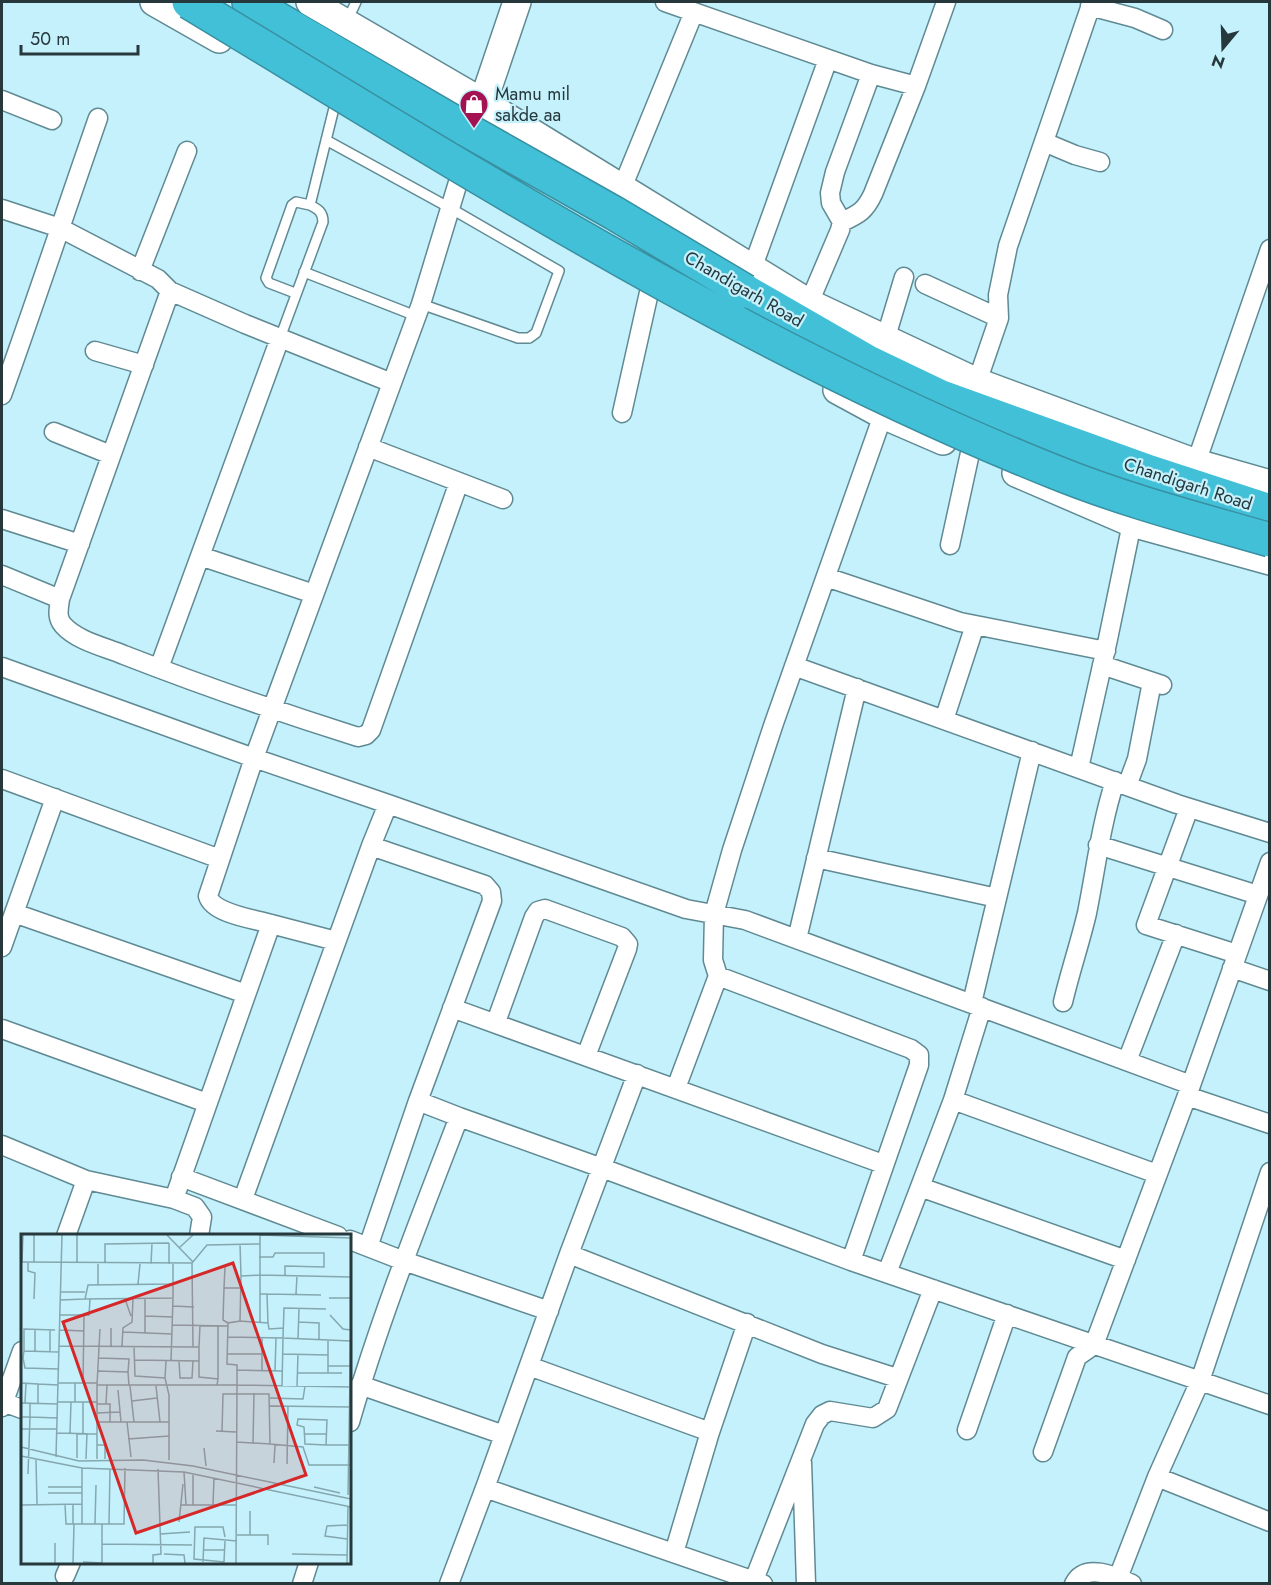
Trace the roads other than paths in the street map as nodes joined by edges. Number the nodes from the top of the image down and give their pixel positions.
1 (154, 2) edge
2 (189, 2) edge
3 (249, 2) edge
4 (310, 2) edge
5 (517, 2) edge
6 (665, 2) edge
7 (946, 2) edge
8 (1091, 4) edge
9 (351, 12) edge
10 (694, 12) junction
11 (1163, 30) dead end
12 (828, 58) junction
13 (871, 74) junction
14 (916, 86) junction
15 (2, 100) edge
16 (483, 102) junction
17 (335, 105) junction
18 (98, 118) dead end
19 (52, 120) dead end
20 (326, 140) junction
21 (1044, 142) junction
22 (187, 151) dead end
23 (1100, 162) dead end
24 (459, 179) junction
25 (622, 188) junction
26 (310, 205) junction
27 (450, 208) junction
28 (2, 209) edge
29 (842, 222) junction
30 (60, 228) junction
31 (1269, 249) edge
32 (752, 269) junction
33 (140, 271) junction
34 (304, 272) junction
35 (904, 276) dead end
36 (925, 284) dead end
37 (651, 288) junction
38 (170, 291) junction
39 (295, 293) junction
40 (809, 303) junction
41 (419, 310) junction
42 (999, 318) junction
43 (280, 338) junction
44 (885, 340) junction
45 (95, 351) dead end
46 (144, 365) junction
47 (977, 382) junction
48 (392, 383) junction
49 (2, 395) edge
50 (622, 412) dead end
51 (883, 415) junction
52 (54, 432) dead end
53 (368, 447) junction
54 (970, 453) junction
55 (111, 455) junction
56 (1196, 463) junction
57 (459, 482) junction
58 (1269, 484) edge
59 (503, 499) dead end
60 (1269, 511) edge
61 (2, 519) edge
62 (1132, 523) junction
63 (1269, 540) edge
64 (80, 544) junction
65 (950, 545) dead end
66 (200, 556) junction
67 (1269, 561) edge
68 (2, 575) edge
69 (826, 577) junction
70 (315, 594) junction
71 (60, 599) junction
72 (975, 625) junction
73 (1104, 658) junction
74 (794, 666) junction
75 (2, 667) edge
76 (159, 668) junction
77 (857, 688) junction
78 (272, 710) junction
79 (944, 720) junction
80 (1032, 752) junction
81 (254, 758) junction
82 (1079, 768) junction
83 (2, 778) edge
84 (1121, 783) junction
85 (55, 798) junction
86 (388, 804) junction
87 (1189, 808) junction
88 (1269, 833) edge
89 (371, 846) junction
90 (1098, 846) junction
91 (816, 858) junction
92 (220, 859) junction
93 (1269, 862) edge
94 (1167, 867) junction
95 (1258, 895) junction
96 (997, 898) junction
97 (14, 913) junction
98 (714, 914) junction
99 (271, 924) junction
100 (1176, 934) junction
101 (797, 939) junction
102 (336, 942) junction
103 (2, 947) edge
104 (1234, 961) junction
105 (718, 976) junction
106 (1269, 981) edge
107 (246, 994) junction
108 (1063, 1002) dead end
109 (977, 1005) junction
110 (452, 1008) junction
111 (496, 1022) junction
112 (2, 1029) edge
113 (586, 1056) junction
114 (1127, 1061) junction
115 (637, 1074) junction
116 (676, 1088) junction
117 (1189, 1090) junction
118 (952, 1100) junction
119 (418, 1101) junction
120 (207, 1103) junction
121 (459, 1117) junction
122 (1269, 1125) edge
123 (2, 1144) edge
124 (883, 1164) junction
125 (602, 1168) junction
126 (1269, 1172) edge
127 (1158, 1174) junction
128 (181, 1178) junction
129 (86, 1180) junction
130 (920, 1187) junction
131 (243, 1198) junction
132 (174, 1199) junction
133 (67, 1234) edge
134 (199, 1234) edge
135 (333, 1234) edge
136 (351, 1240) edge
137 (368, 1247) junction
138 (569, 1254) junction
139 (1126, 1260) junction
140 (404, 1261) junction
141 (851, 1261) junction
142 (886, 1273) junction
143 (933, 1289) junction
144 (549, 1311) junction
145 (1007, 1314) junction
146 (747, 1323) junction
147 (1094, 1345) junction
148 (21, 1354) edge
149 (529, 1366) junction
150 (897, 1378) junction
151 (1200, 1381) junction
152 (360, 1385) junction
153 (2, 1404) edge
154 (1269, 1406) edge
155 (21, 1409) edge
156 (351, 1418) edge
157 (967, 1430) dead end
158 (710, 1432) junction
159 (504, 1435) junction
160 (1043, 1452) dead end
161 (802, 1455) junction
162 (1157, 1477) junction
163 (484, 1488) junction
164 (1269, 1522) edge
165 (674, 1553) junction
166 (309, 1564) edge
167 (1125, 1581) edge
168 (759, 1582) edge
169 (451, 1583) edge
170 (302, 1584) edge
171 (806, 1584) edge
172 (1074, 1584) edge

1 - 17 main road
2 - 63 highway, bridge
3 - 60 highway, Chandigarh Road, bridge
4 - 9 main road
5 - 16 main road
6 - 10 street
7 - 14 street
8 - 11 street
8 - 21 street
9 - 16 main road
10 - 12 street
10 - 25 street
12 - 13 street
12 - 32 street
13 - 14 street
13 - 29 street
14 - 29 street
15 - 19 street
16 - 24 main road
16 - 25 main road
17 - 20 lane
17 - 24 main road
18 - 30 street
20 - 26 lane
20 - 27 lane
21 - 23 street
21 - 42 street
22 - 33 street
24 - 27 street
24 - 37 main road
25 - 32 main road
26 - 34 lane
26 - 39 lane
27 - 41 street
27 - 41 lane
28 - 30 street
29 - 40 street
30 - 33 street
30 - 49 street
31 - 56 street
32 - 40 main road
33 - 38 street
34 - 39 lane
34 - 41 lane
35 - 44 street
36 - 42 street
37 - 50 street
37 - 51 main road
38 - 43 street
38 - 46 street
39 - 43 lane
40 - 44 main road
41 - 48 street
42 - 47 street
43 - 48 street
43 - 66 street
44 - 47 main road
45 - 46 street
46 - 55 street
47 - 56 main road
48 - 53 street
51 - 54 main road
51 - 69 street
52 - 55 street
53 - 57 street
53 - 70 street
54 - 62 main road
54 - 65 street
55 - 64 street
56 - 58 main road
57 - 59 street
57 - 78 street
61 - 64 street
62 - 67 main road
62 - 73 street
64 - 71 street
66 - 70 street
66 - 76 street
68 - 71 street
69 - 72 street
69 - 74 street
70 - 78 street
71 - 76 street
72 - 73 street
72 - 79 street
73 - 82 street
73 - 84 street
74 - 77 street
74 - 98 street
75 - 81 street
76 - 78 street
77 - 79 street
77 - 91 street
78 - 81 street
79 - 80 street
80 - 82 street
80 - 96 street
81 - 86 street
81 - 92 street
82 - 84 street
83 - 85 street
84 - 87 street
84 - 90 street
85 - 92 street
85 - 97 street
86 - 89 street
86 - 98 street
87 - 88 street
87 - 94 street
89 - 102 street
89 - 110 street
90 - 94 street
90 - 108 street
91 - 96 street
91 - 101 street
92 - 99 street
93 - 95 street
94 - 95 street
94 - 100 street
95 - 104 street
96 - 109 street
97 - 103 street
97 - 107 street
98 - 101 street
98 - 105 street
99 - 102 street
99 - 107 street
100 - 104 street
100 - 114 street
101 - 109 street
102 - 131 street
104 - 106 street
104 - 117 street
105 - 116 street
105 - 124 street
107 - 120 street
109 - 114 street
109 - 118 street
110 - 111 street
110 - 119 street
111 - 113 street
111 - 113 street
112 - 120 street
113 - 115 street
114 - 117 street
115 - 116 street
115 - 125 street
116 - 124 street
117 - 122 street
117 - 127 street
118 - 127 street
118 - 130 street
119 - 121 street
119 - 137 street
120 - 128 street
121 - 125 street
121 - 140 street
123 - 129 street
124 - 141 street
125 - 138 street
125 - 141 street
126 - 151 street
127 - 139 street
128 - 131 street
128 - 132 street
129 - 132 street
129 - 133 street
130 - 139 street
130 - 142 street
131 - 135 street
132 - 134 street
136 - 137 street
137 - 140 street
138 - 144 street
138 - 146 street
139 - 147 street
140 - 144 street
140 - 152 street
141 - 142 street
142 - 143 street
143 - 145 street
143 - 150 street
144 - 149 street
145 - 147 street
145 - 157 street
146 - 150 street
146 - 158 street
147 - 151 street
147 - 160 street
148 - 153 street
149 - 158 street
149 - 159 street
150 - 161 street
151 - 154 street
151 - 162 street
152 - 156 street
152 - 159 street
153 - 155 street
158 - 165 street
159 - 163 street
161 - 168 street
161 - 171 street
162 - 164 street
162 - 167 street
163 - 165 street
163 - 169 street
165 - 168 street
166 - 170 street
167 - 172 street

